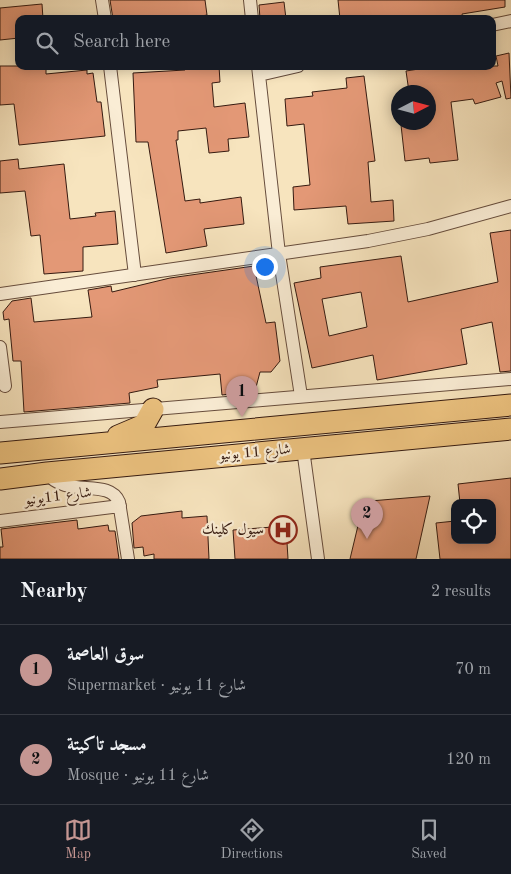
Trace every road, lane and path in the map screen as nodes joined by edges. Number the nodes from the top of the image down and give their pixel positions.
1 (102, 0) edge
2 (250, 0) edge
3 (104, 15) edge
4 (252, 15) edge
5 (511, 21) edge
6 (496, 24) edge
7 (110, 70) edge
8 (258, 70) edge
9 (511, 206) edge
10 (279, 254) junction
11 (136, 275) junction
12 (0, 294) edge
13 (0, 347) edge
14 (511, 379) edge
15 (5, 386) dead end
16 (301, 396) junction
17 (511, 406) edge
18 (153, 409) junction
19 (0, 422) edge
20 (511, 429) edge
21 (101, 443) junction
22 (303, 449) junction
23 (0, 453) edge
24 (47, 473) junction
25 (0, 479) edge
26 (120, 506) junction
27 (0, 521) edge
28 (128, 559) edge
29 (318, 559) edge

1 - 3 street
2 - 4 street
5 - 6 street
7 - 11 street
8 - 10 street
9 - 10 street
10 - 11 street
10 - 16 street
11 - 12 street
13 - 15 street
14 - 16 street
16 - 18 street
17 - 21 highway, شارع 11 يونيو
18 - 19 street
18 - 21 highway
20 - 22 highway, شارع 11 يونيو
21 - 23 highway, شارع 11 يونيو
22 - 24 highway, شارع 11 يونيو
22 - 29 street
24 - 25 highway, شارع 11 يونيو
24 - 26 street
26 - 27 street, شارع 11يونيو
26 - 28 street

